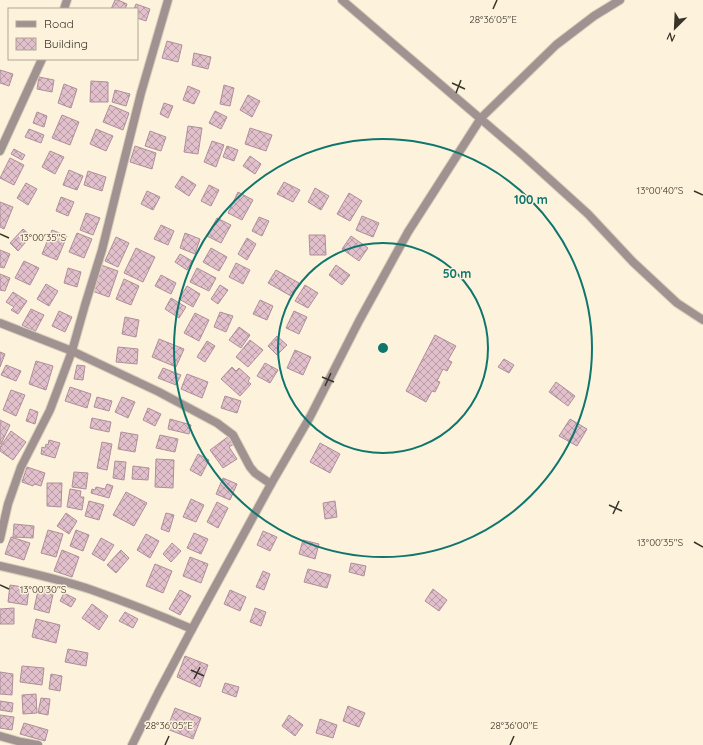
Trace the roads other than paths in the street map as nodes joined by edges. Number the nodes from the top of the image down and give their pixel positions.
1 (168, 0) edge
2 (342, 0) edge
3 (620, 0) edge
4 (42, 60) edge
5 (481, 118) junction
6 (0, 151) edge
7 (703, 320) edge
8 (0, 323) edge
9 (72, 351) junction
10 (272, 484) junction
11 (0, 539) edge
12 (0, 566) edge
13 (192, 629) junction
14 (0, 736) edge
15 (38, 745) edge
16 (132, 745) edge

1 - 9 street
2 - 5 street
3 - 5 street
4 - 6 street
5 - 7 street
5 - 10 street
8 - 9 street
9 - 10 street
9 - 11 street
10 - 13 street
12 - 13 street
13 - 16 street
14 - 15 street

